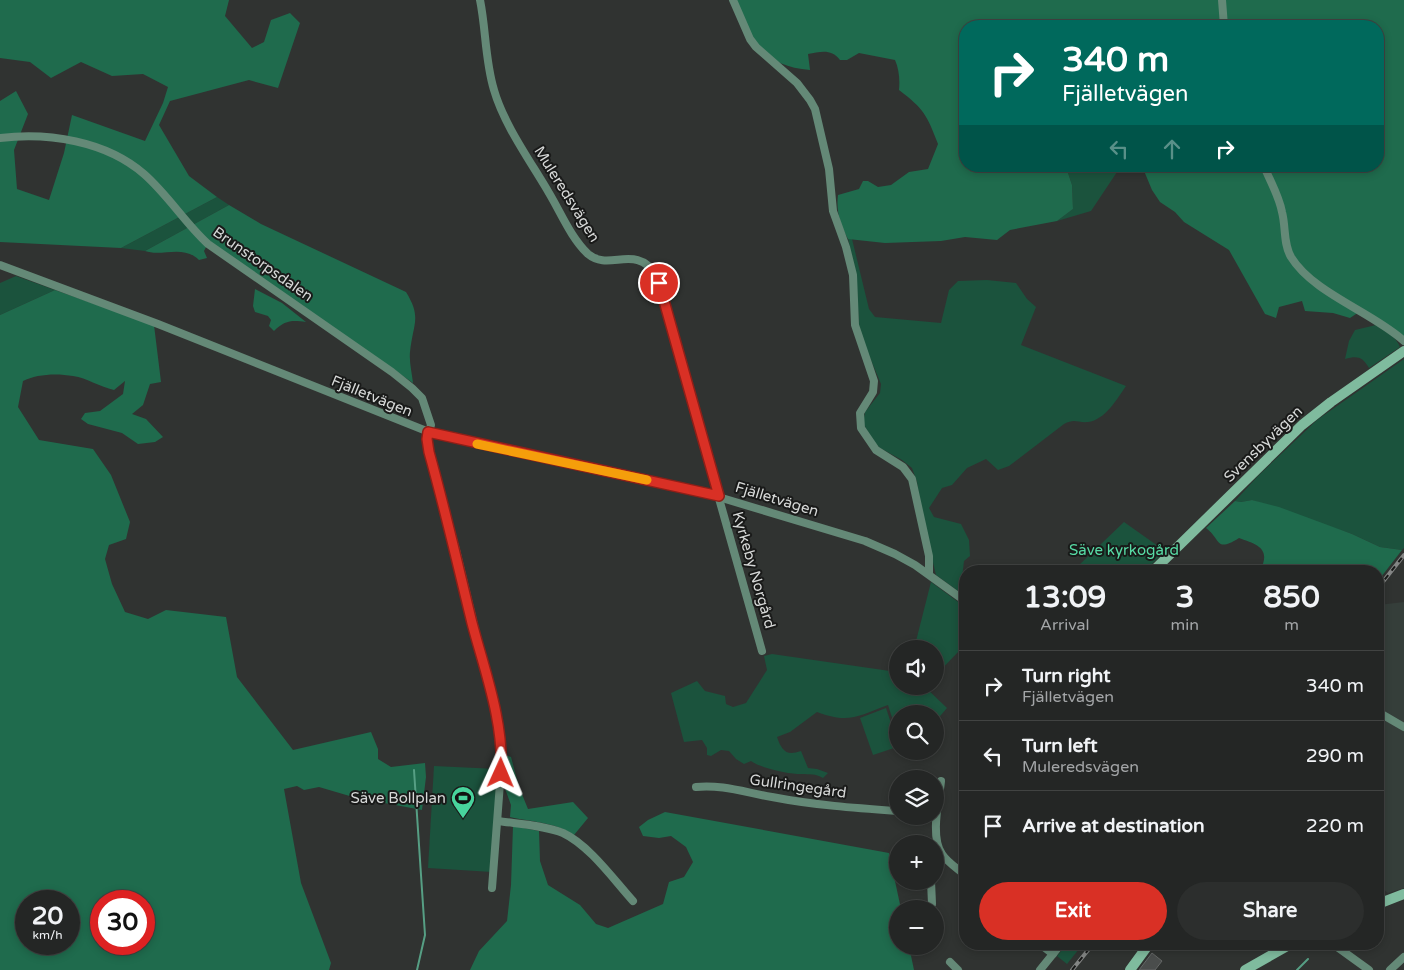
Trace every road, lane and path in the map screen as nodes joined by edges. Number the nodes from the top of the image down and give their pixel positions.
1 (480, 0) edge
2 (733, 0) edge
3 (1222, 0) edge
4 (1224, 20) edge
5 (0, 138) edge
6 (1266, 172) edge
7 (0, 265) edge
8 (1404, 341) edge
9 (1404, 351) edge
10 (428, 432) junction
11 (719, 496) junction
12 (1159, 565) edge
13 (929, 574) junction
14 (959, 596) edge
15 (762, 652) dead end
16 (1384, 715) edge
17 (1404, 727) edge
18 (696, 787) dead end
19 (889, 809) edge
20 (498, 821) junction
21 (944, 857) edge
22 (959, 870) edge
23 (492, 888) dead end
24 (1404, 894) edge
25 (633, 901) dead end
26 (1384, 902) edge
27 (1048, 950) edge
28 (1056, 950) edge
29 (1145, 950) edge
30 (1280, 950) edge
31 (1341, 950) edge
32 (1053, 954) junction
33 (1404, 957) edge
34 (950, 962) dead end
35 (958, 970) edge
36 (1040, 970) edge
37 (1130, 970) edge
38 (1245, 970) edge
39 (1369, 970) edge
40 (1390, 970) edge

1 - 11 street, Muleredsvägen
2 - 13 street
3 - 4 street
5 - 10 street, Brunstorpsdalen
6 - 8 street
7 - 10 street, Fjälletvägen
9 - 12 street, Svensbyvägen
10 - 11 street, Fjälletvägen
10 - 20 street, Brunstorpsdalen
11 - 13 street, Fjälletvägen
11 - 15 street, Kyrkeby Norgård
13 - 14 street, Fjälletvägen
16 - 17 street
18 - 19 street, Gullringegård
20 - 23 street, Brunstorpsdalen
20 - 25 street
21 - 22 street
24 - 26 street
27 - 32 street
28 - 32 street
29 - 37 street
30 - 38 street
31 - 39 street
32 - 36 street
33 - 40 street
34 - 35 street

